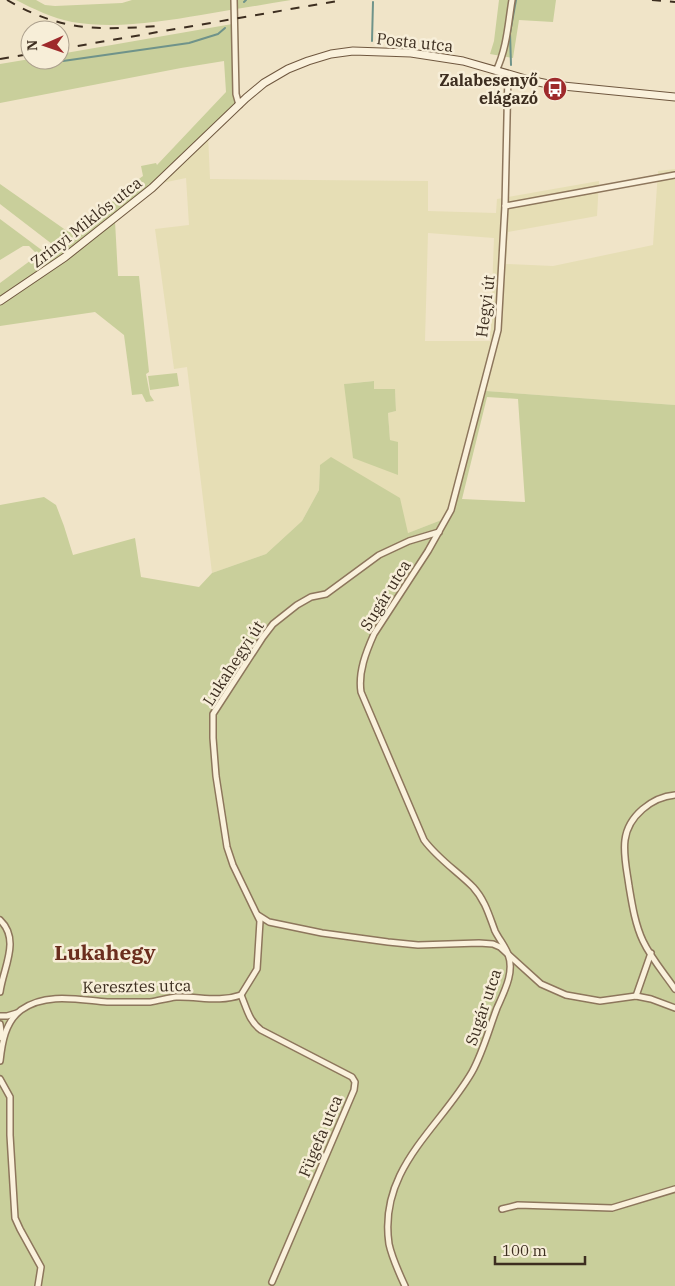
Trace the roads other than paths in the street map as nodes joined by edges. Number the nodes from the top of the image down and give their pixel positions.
1 (234, 0) edge
2 (512, 0) edge
3 (496, 70) junction
4 (508, 74) junction
5 (675, 97) edge
6 (239, 105) junction
7 (184, 158) joint
8 (675, 175) edge
9 (505, 206) junction
10 (0, 301) edge
11 (439, 532) junction
12 (675, 795) edge
13 (258, 915) junction
14 (1, 922) edge
15 (269, 922) junction
16 (259, 929) junction
17 (650, 953) junction
18 (508, 955) junction
19 (675, 989) edge
20 (0, 992) edge
21 (241, 995) junction
22 (636, 996) junction
23 (675, 1008) edge
24 (17, 1013) junction
25 (0, 1016) edge
26 (0, 1024) edge
27 (2, 1038) junction
28 (0, 1061) edge
29 (1, 1081) edge
30 (675, 1188) edge
31 (502, 1209) dead end
32 (272, 1282) dead end
33 (38, 1286) edge
34 (405, 1286) edge

1 - 6 street
2 - 3 street
3 - 4 main road, Posta utca
3 - 6 main road, Posta utca
4 - 5 main road, Posta utca
4 - 9 street, Hegyi út
6 - 7 main road, Posta utca
7 - 10 main road, Zrínyi Miklós utca
8 - 9 street
9 - 11 street, Hegyi út
11 - 13 street, Lukahegyi út
11 - 18 street, Sugár utca
12 - 17 street
13 - 15 street
13 - 16 street, Lukahegyi út
14 - 20 street
15 - 16 street
15 - 18 street
16 - 21 street
17 - 19 street
17 - 22 street
18 - 22 street
18 - 34 street, Sugár utca
21 - 24 street, Keresztes utca
21 - 32 street, Fügefa utca
22 - 23 street
24 - 25 street, Keresztes utca
24 - 27 street
26 - 27 street
27 - 28 street
29 - 33 street
30 - 31 street

